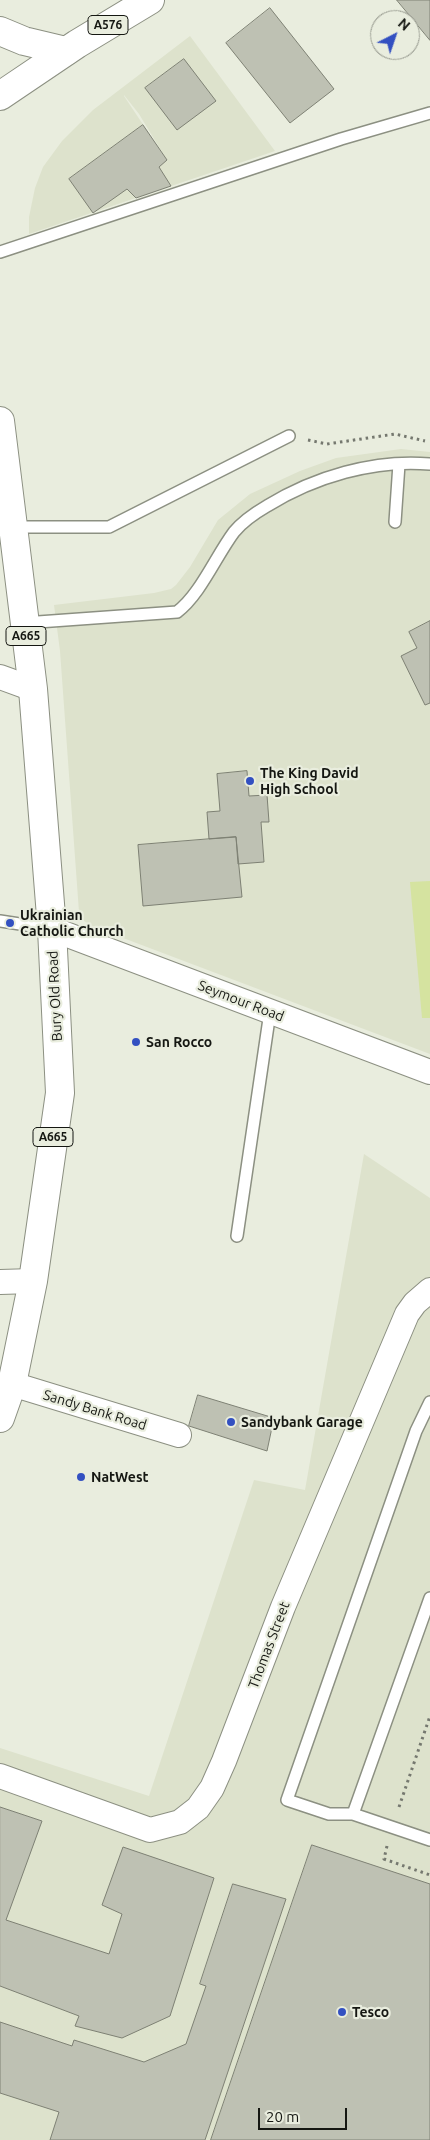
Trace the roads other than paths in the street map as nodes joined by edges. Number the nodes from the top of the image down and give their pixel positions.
1 (150, 0) edge
2 (0, 30) edge
3 (66, 51) junction
4 (0, 96) edge
5 (430, 113) edge
6 (0, 252) edge
7 (0, 421) edge
8 (289, 436) road end
9 (399, 464) junction
10 (430, 464) edge
11 (395, 522) dead end
12 (12, 527) junction
13 (24, 623) junction
14 (0, 677) edge
15 (33, 689) junction
16 (0, 922) edge
17 (52, 929) junction
18 (270, 1012) junction
19 (430, 1072) edge
20 (236, 1236) dead end
21 (34, 1281) junction
22 (0, 1282) edge
23 (430, 1290) edge
24 (12, 1384) junction
25 (430, 1402) edge
26 (0, 1418) edge
27 (179, 1435) dead end
28 (430, 1598) edge
29 (0, 1776) edge
30 (353, 1814) junction
31 (430, 1840) edge

1 - 3 main road, A576
2 - 3 main road
3 - 4 main road, A576
5 - 6 lane
7 - 12 main road, Bury Old Road / A665
8 - 12 lane
9 - 10 lane
9 - 11 lane
9 - 13 lane
12 - 13 main road, Bury Old Road / A665
13 - 15 main road, Bury Old Road / A665
14 - 15 street
15 - 17 main road, Bury Old Road / A665
16 - 17 lane
17 - 18 street, Seymour Road
17 - 21 main road, Bury Old Road / A665
18 - 19 street, Seymour Road
18 - 20 lane
21 - 22 street
21 - 24 main road, Bury Old Road / A665
23 - 29 street, Thomas Street
24 - 26 main road, Bury Old Road / A665
24 - 27 street, Sandy Bank Road
25 - 30 lane
28 - 30 lane
30 - 31 lane

